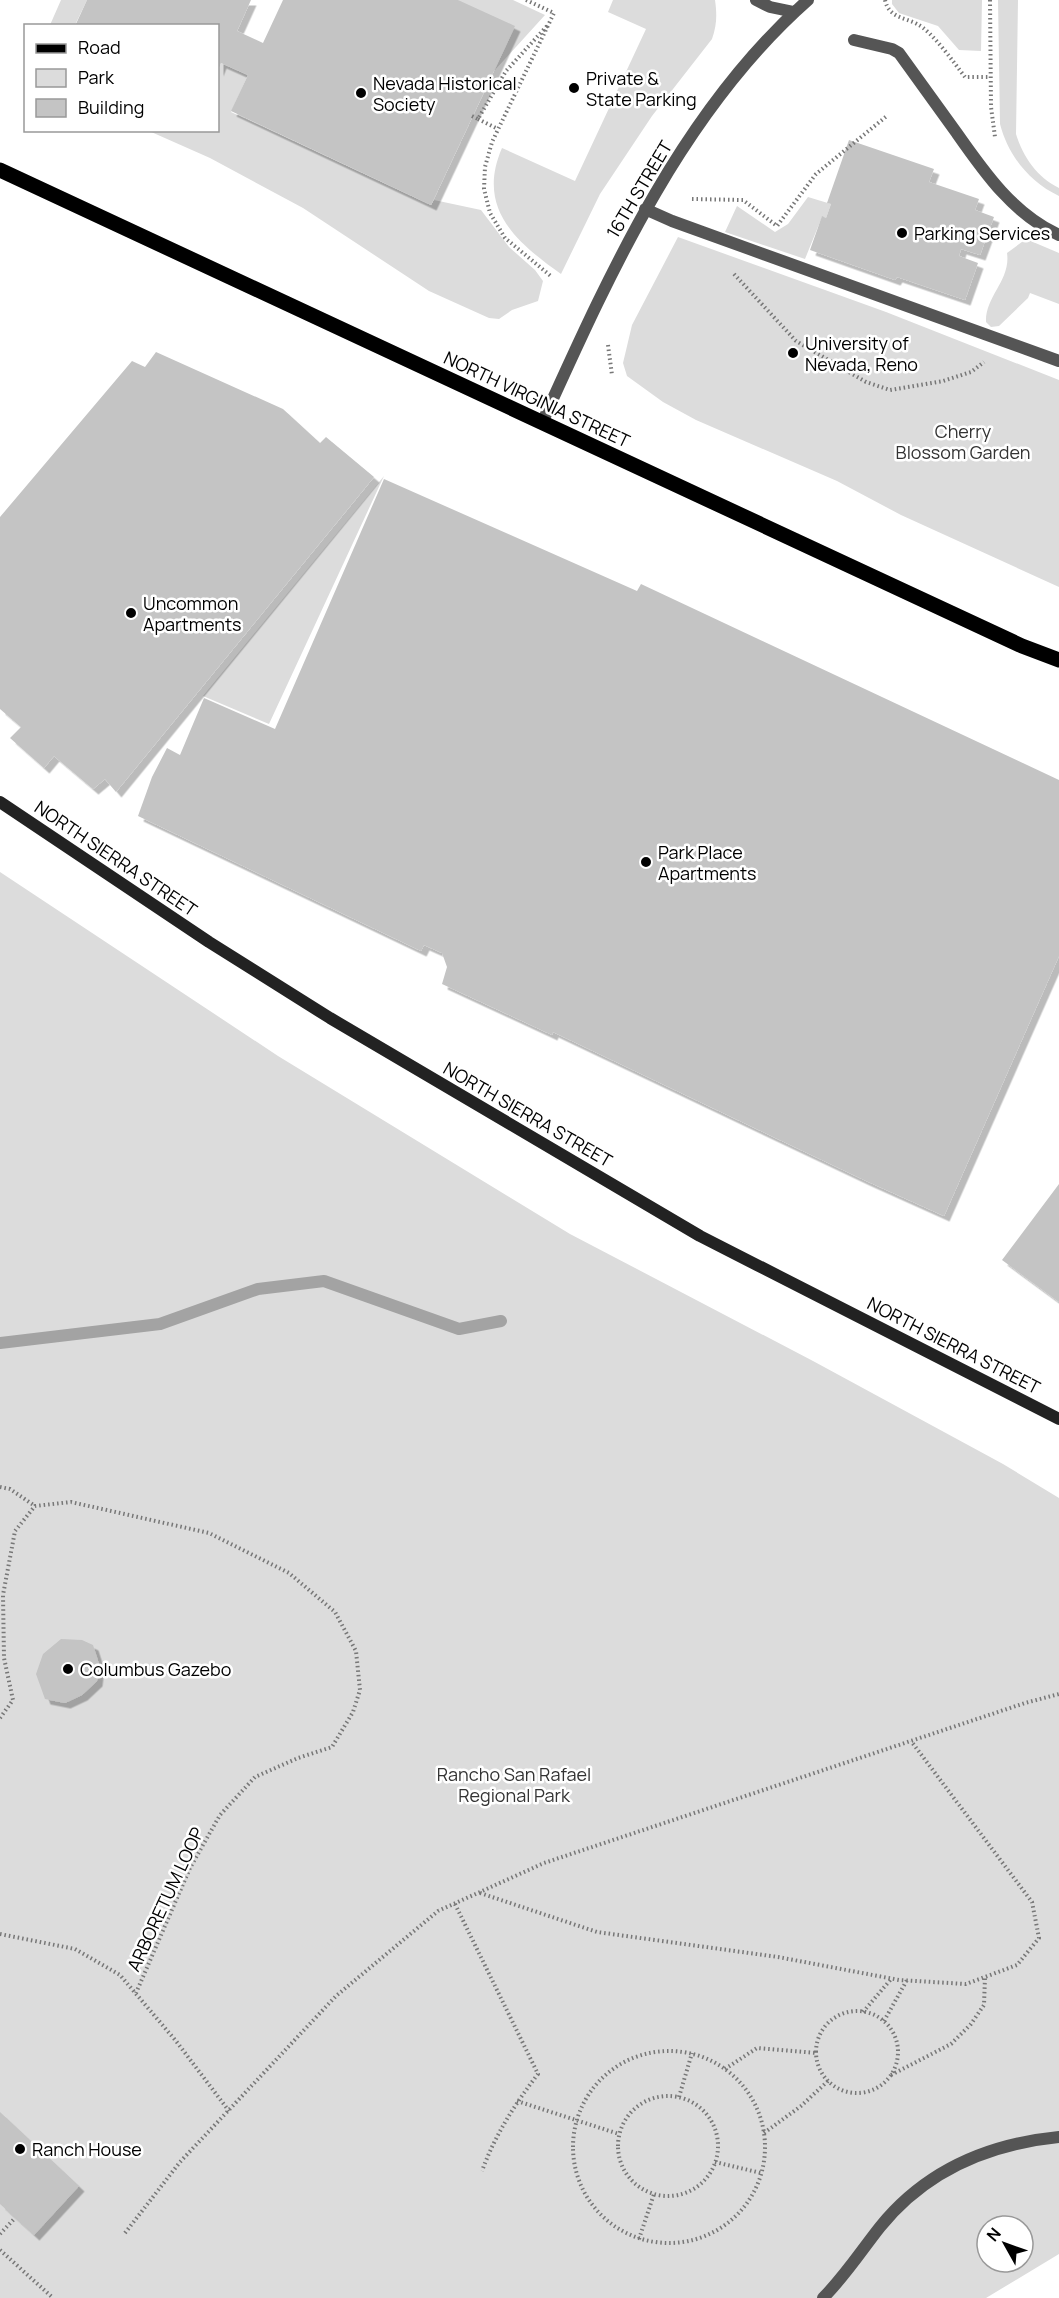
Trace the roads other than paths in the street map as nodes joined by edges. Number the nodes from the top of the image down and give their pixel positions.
1 (756, 0) edge
2 (808, 0) edge
3 (794, 12) junction
4 (854, 40) dead end
5 (0, 170) edge
6 (645, 209) junction
7 (1059, 235) edge
8 (1059, 361) edge
9 (542, 423) junction
10 (1059, 660) edge
11 (0, 802) edge
12 (1059, 1419) edge
13 (1059, 2137) edge
14 (823, 2298) edge

1 - 3 street
2 - 3 street, 16TH STREET
3 - 6 street, 16TH STREET
4 - 7 street
5 - 9 main road, NORTH VIRGINIA STREET
6 - 8 street
6 - 9 street, 16TH STREET
9 - 10 main road, NORTH VIRGINIA STREET
11 - 12 main road, NORTH SIERRA STREET
13 - 14 street

